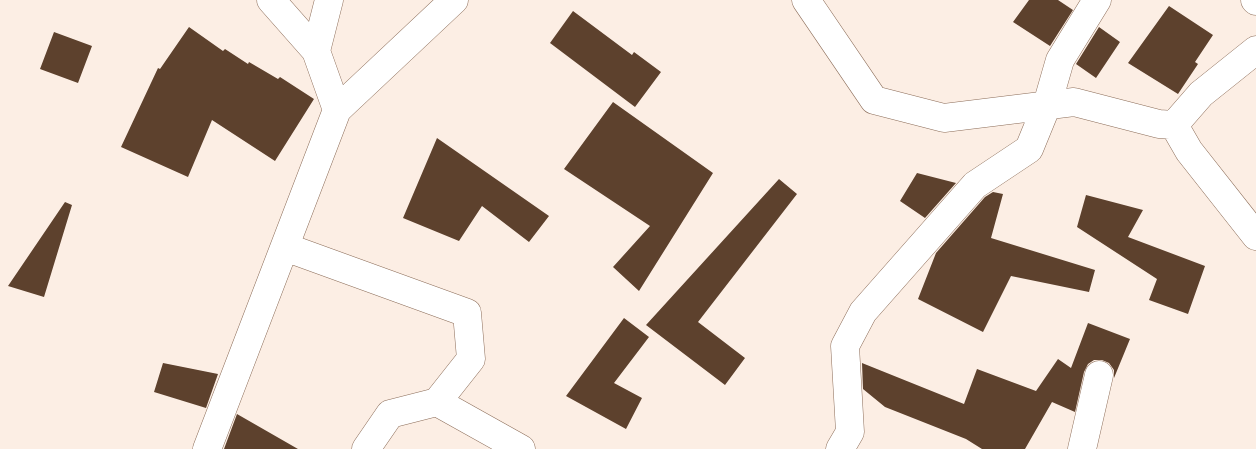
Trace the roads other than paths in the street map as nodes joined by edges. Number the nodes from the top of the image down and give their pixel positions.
1 (271, 0) edge
2 (329, 0) edge
3 (454, 0) edge
4 (806, 0) edge
5 (1097, 0) edge
6 (316, 50) junction
7 (1256, 50) edge
8 (1047, 105) junction
9 (337, 110) junction
10 (1174, 125) junction
11 (1256, 236) edge
12 (285, 246) junction
13 (1098, 375) dead end
14 (437, 402) junction
15 (207, 449) edge
16 (366, 449) edge
17 (521, 449) edge
18 (840, 449) edge
19 (1082, 449) edge

1 - 6 street
2 - 6 street
3 - 9 street
4 - 8 street
5 - 8 street
6 - 9 street
7 - 10 street
8 - 10 street
8 - 18 street
9 - 12 street
10 - 11 street
12 - 14 street
12 - 15 street
13 - 19 street
14 - 16 street
14 - 17 street

